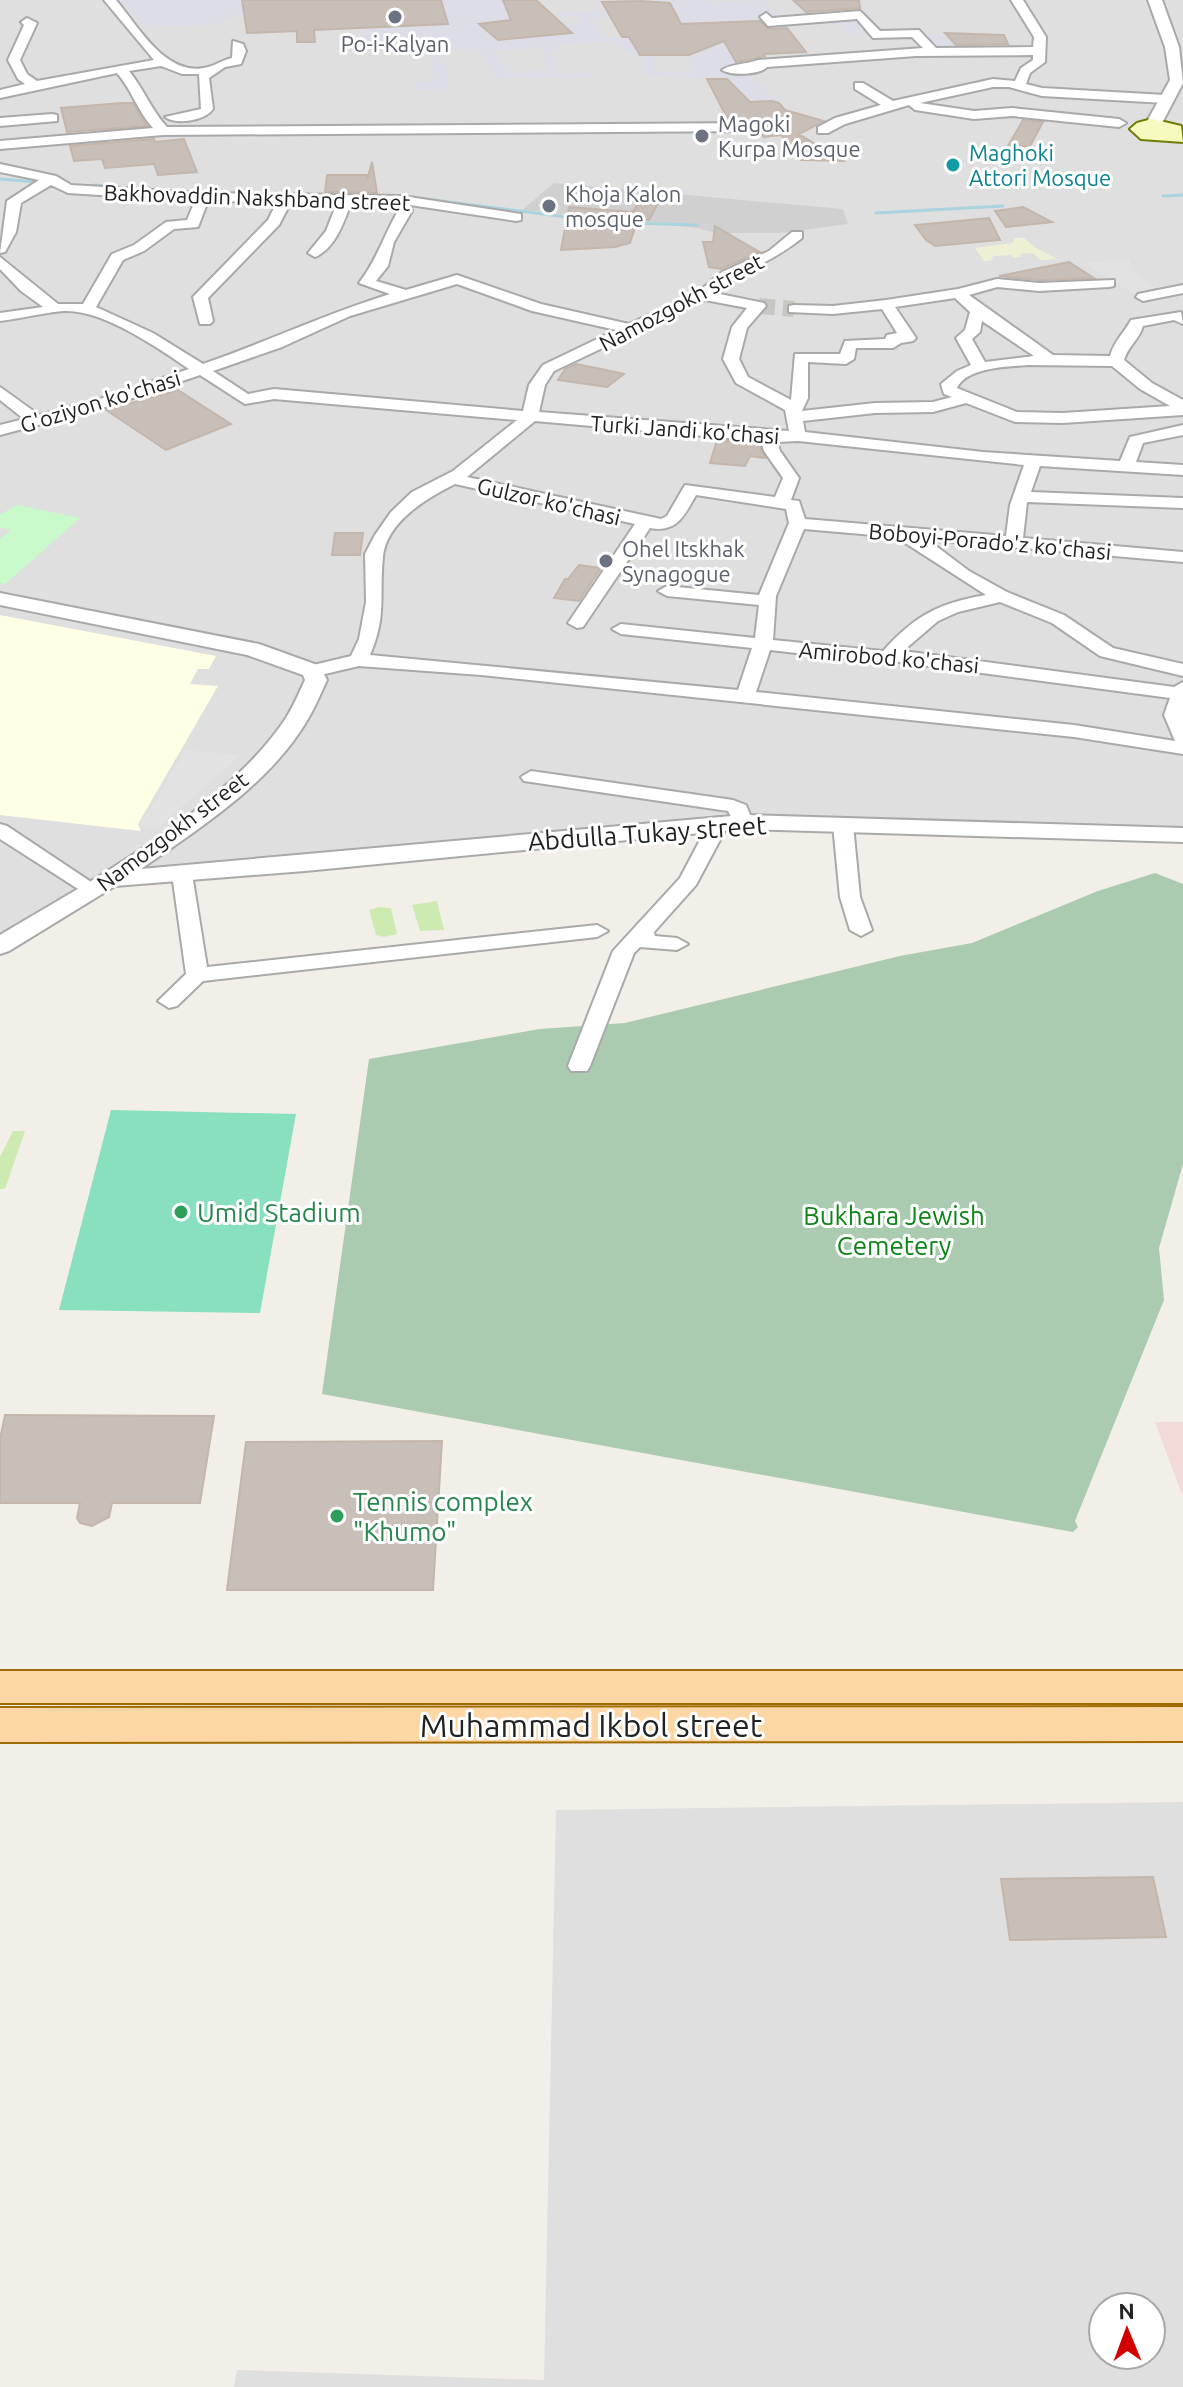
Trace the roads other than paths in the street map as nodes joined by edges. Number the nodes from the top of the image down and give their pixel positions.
1 (110, 0) edge
2 (1017, 0) edge
3 (1155, 0) edge
4 (27, 22) dead end
5 (770, 24) dead end
6 (237, 44) dead end
7 (1038, 51) junction
8 (933, 52) junction
9 (162, 62) junction
10 (120, 69) junction
11 (728, 70) dead end
12 (209, 71) junction
13 (36, 86) junction
14 (859, 86) dead end
15 (1019, 86) junction
16 (0, 94) edge
17 (1165, 99) junction
18 (894, 104) junction
19 (153, 116) junction
20 (52, 118) dead end
21 (0, 122) edge
22 (1119, 123) dead end
23 (1153, 125) joint
24 (754, 127) dead end
25 (823, 130) dead end
26 (163, 131) junction
27 (1178, 136) edge
28 (0, 145) edge
29 (0, 168) edge
30 (51, 179) junction
31 (203, 197) junction
32 (285, 200) junction
33 (402, 200) junction
34 (345, 201) junction
35 (516, 217) dead end
36 (797, 235) dead end
37 (0, 249) edge
38 (315, 253) dead end
39 (0, 261) edge
40 (1109, 283) dead end
41 (1183, 289) edge
42 (958, 293) junction
43 (405, 294) junction
44 (703, 295) junction
45 (1143, 297) dead end
46 (886, 304) junction
47 (53, 307) junction
48 (88, 309) junction
49 (794, 309) tunnel mouth
50 (977, 313) junction
51 (0, 317) edge
52 (1179, 317) edge
53 (205, 321) dead end
54 (635, 330) junction
55 (1051, 361) junction
56 (1116, 361) junction
57 (980, 367) junction
58 (200, 370) junction
59 (0, 392) edge
60 (968, 398) junction
61 (1183, 408) edge
62 (794, 412) junction
63 (530, 417) junction
64 (34, 419) junction
65 (0, 430) edge
66 (1183, 430) edge
67 (798, 436) junction
68 (768, 437) junction
69 (1033, 461) junction
70 (1125, 468) junction
71 (1174, 470) edge
72 (453, 478) junction
73 (1023, 497) junction
74 (1183, 502) edge
75 (781, 503) junction
76 (645, 523) junction
77 (798, 523) junction
78 (897, 533) junction
79 (1014, 542) junction
80 (1183, 557) edge
81 (667, 591) dead end
82 (1001, 596) junction
83 (0, 599) edge
84 (768, 601) junction
85 (577, 623) dead end
86 (621, 629) dead end
87 (762, 645) junction
88 (890, 655) junction
89 (359, 660) junction
90 (1183, 670) edge
91 (312, 671) junction
92 (1181, 690) edge
93 (745, 697) junction
94 (1183, 739) edge
95 (1183, 748) edge
96 (531, 777) dead end
97 (743, 822) junction
98 (719, 823) junction
99 (843, 825) junction
100 (0, 830) edge
101 (1183, 835) edge
102 (182, 874) junction
103 (102, 884) junction
104 (861, 930) dead end
105 (597, 931) dead end
106 (643, 932) junction
107 (677, 944) dead end
108 (0, 946) edge
109 (197, 975) junction
110 (169, 1001) dead end
111 (579, 1066) dead end
112 (0, 1687) edge
113 (1183, 1687) edge
114 (1183, 1724) edge
115 (0, 1725) edge

1 - 9 street
2 - 7 street
3 - 17 street
4 - 13 street
5 - 8 street
6 - 12 street
7 - 8 street
7 - 15 street
8 - 11 street
9 - 10 street
9 - 12 street
10 - 13 street
10 - 19 street
12 - 19 street
13 - 16 street
14 - 18 street
15 - 17 street
15 - 18 street
17 - 23 street
18 - 22 street
18 - 25 street
19 - 26 street
20 - 21 street
23 - 27 main road
24 - 26 street
26 - 28 street
29 - 30 street, Bakhovaddin Nakshband street
30 - 31 street, Bakhovaddin Nakshband street
30 - 37 street
31 - 32 street, Bakhovaddin Nakshband street
31 - 48 street
32 - 34 street, Bakhovaddin Nakshband street
32 - 53 street
33 - 34 street, Bakhovaddin Nakshband street
33 - 35 street, Bakhovaddin Nakshband street
33 - 43 street
34 - 38 street
36 - 44 street, Namozgokh street
39 - 47 street
40 - 42 street
41 - 45 street
42 - 46 street
42 - 50 street
43 - 54 street, G'oziyon ko'chasi
43 - 58 street, G'oziyon ko'chasi
44 - 54 street, Namozgokh street
44 - 62 street
46 - 49 street
46 - 62 street
47 - 48 street
47 - 51 street
48 - 58 street
50 - 55 street
50 - 57 street
52 - 56 street
54 - 63 street, Namozgokh street
55 - 56 street
55 - 57 street
56 - 61 street
57 - 60 street
58 - 63 street, Turki Jandi ko'chasi
58 - 64 street, G'oziyon ko'chasi
59 - 64 street
60 - 61 street
60 - 62 street
62 - 67 street
63 - 68 street, Turki Jandi ko'chasi
63 - 72 street
64 - 65 street, G'oziyon ko'chasi
66 - 70 street
67 - 68 street, Turki Jandi ko'chasi
67 - 69 street, Turki Jandi ko'chasi
68 - 75 street
69 - 70 street, Turki Jandi ko'chasi
69 - 73 street
70 - 71 street, Turki Jandi ko'chasi
71 - 74 street
72 - 76 street, Gulzor ko'chasi
72 - 89 street
73 - 74 street
73 - 79 street
75 - 76 street
75 - 77 street
76 - 85 street
77 - 78 street, Boboyi-Porado'z ko'chasi
77 - 84 street
78 - 79 street, Boboyi-Porado'z ko'chasi
78 - 82 street
79 - 80 street, Boboyi-Porado'z ko'chasi
81 - 84 street
82 - 88 street
82 - 90 street
83 - 91 street
84 - 87 street
86 - 87 street, Amirobod ko'chasi
87 - 88 street, Amirobod ko'chasi
87 - 93 street
88 - 92 street, Amirobod ko'chasi
89 - 91 street
89 - 93 street
91 - 103 street, Namozgokh street
92 - 94 street
93 - 95 street
96 - 97 street
97 - 98 street, Abdulla Tukay street
97 - 99 street, Abdulla Tukay street
98 - 102 street, Abdulla Tukay street
98 - 106 street
99 - 101 street, Abdulla Tukay street
99 - 104 street
100 - 103 street
102 - 103 street, Abdulla Tukay street
102 - 109 street
103 - 108 street, Namozgokh street
105 - 109 street
106 - 107 street
106 - 111 street
109 - 110 street
112 - 113 main road, Muhammad Ikbol street
114 - 115 main road, Muhammad Ikbol street

